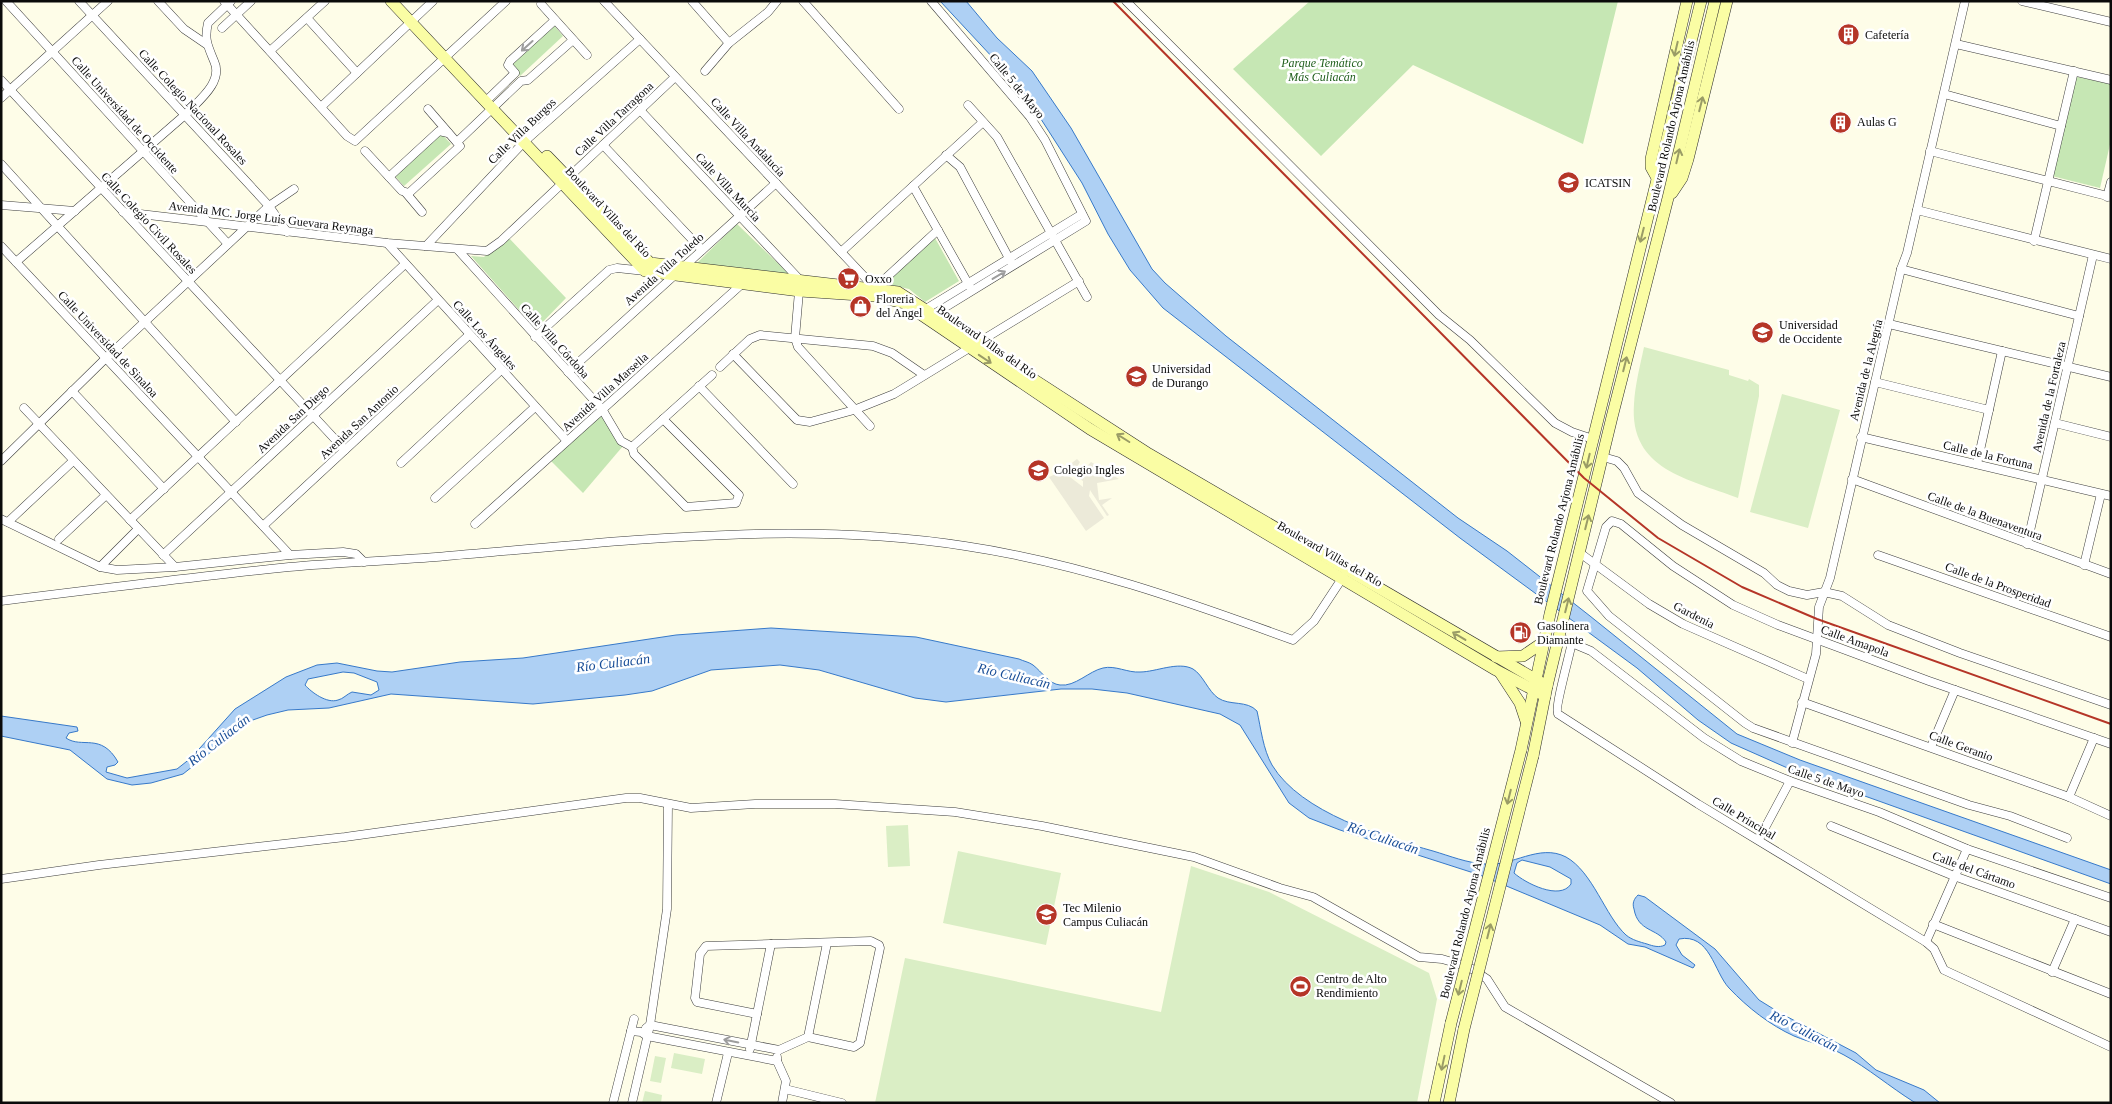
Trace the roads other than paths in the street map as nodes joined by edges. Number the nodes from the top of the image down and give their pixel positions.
1 (6, 1) edge
2 (79, 1) edge
3 (108, 1) edge
4 (158, 1) edge
5 (251, 1) edge
6 (325, 1) edge
7 (391, 1) edge
8 (402, 1) edge
9 (433, 1) edge
10 (506, 1) edge
11 (604, 1) edge
12 (692, 1) edge
13 (777, 1) edge
14 (803, 1) edge
15 (931, 1) edge
16 (1126, 1) edge
17 (1687, 1) edge
18 (1701, 1) edge
19 (1715, 1) edge
20 (1727, 1) edge
21 (1965, 1) edge
22 (2022, 1) edge
23 (228, 3) edge
24 (541, 4) dead end
25 (236, 15) junction
26 (92, 16) junction
27 (306, 18) junction
28 (414, 20) junction
29 (555, 20) junction
30 (2111, 22) edge
31 (222, 28) dead end
32 (640, 39) junction
33 (573, 40) junction
34 (729, 43) junction
35 (206, 44) junction
36 (1956, 44) junction
37 (270, 51) junction
38 (52, 52) junction
39 (587, 55) dead end
40 (448, 56) junction
41 (705, 71) dead end
42 (2074, 71) junction
43 (357, 73) junction
44 (675, 77) junction
45 (1, 80) edge
46 (2111, 80) edge
47 (10, 90) junction
48 (1944, 94) junction
49 (1, 98) edge
50 (491, 103) junction
51 (968, 105) dead end
52 (321, 107) junction
53 (428, 109) dead end
54 (899, 109) dead end
55 (640, 110) junction
56 (186, 114) junction
57 (983, 122) junction
58 (2061, 126) junction
59 (448, 133) junction
60 (526, 140) junction
61 (457, 142) junction
62 (603, 145) junction
63 (143, 151) junction
64 (365, 151) dead end
65 (1930, 151) junction
66 (946, 155) junction
67 (1, 164) edge
68 (1656, 176) junction
69 (389, 177) junction
70 (565, 180) junction
71 (2048, 182) junction
72 (2111, 182) edge
73 (776, 183) junction
74 (913, 186) junction
75 (101, 188) junction
76 (294, 189) dead end
77 (409, 192) junction
78 (2109, 197) edge
79 (1668, 198) junction
80 (1, 206) edge
81 (269, 206) junction
82 (41, 208) junction
83 (1917, 210) junction
84 (75, 211) junction
85 (124, 212) junction
86 (422, 212) dead end
87 (740, 216) junction
88 (207, 221) junction
89 (58, 226) junction
90 (247, 228) junction
91 (938, 230) junction
92 (287, 232) junction
93 (1053, 236) junction
94 (2034, 241) junction
95 (387, 243) junction
96 (228, 244) junction
97 (1, 246) edge
98 (426, 246) junction
99 (458, 250) junction
100 (702, 250) junction
101 (842, 252) junction
102 (2093, 255) junction
103 (2111, 259) edge
104 (16, 262) junction
105 (1011, 262) junction
106 (405, 264) junction
107 (1900, 269) junction
108 (644, 271) junction
109 (680, 271) junction
110 (743, 278) junction
111 (1079, 281) junction
112 (188, 282) junction
113 (968, 283) junction
114 (800, 285) junction
115 (972, 290) junction
116 (875, 292) junction
117 (1087, 296) dead end
118 (438, 300) junction
119 (927, 313) junction
120 (2079, 316) junction
121 (145, 322) junction
122 (1889, 324) junction
123 (469, 335) junction
124 (535, 336) junction
125 (795, 338) junction
126 (973, 345) junction
127 (2002, 351) junction
128 (733, 354) junction
129 (106, 358) junction
130 (720, 367) dead end
131 (2067, 367) junction
132 (501, 370) junction
133 (568, 372) junction
134 (712, 374) dead end
135 (924, 375) junction
136 (2111, 377) edge
137 (280, 381) junction
138 (1875, 382) junction
139 (699, 386) junction
140 (72, 391) junction
141 (535, 407) junction
142 (24, 408) dead end
143 (602, 409) junction
144 (854, 410) junction
145 (1989, 410) junction
146 (313, 416) junction
147 (663, 419) junction
148 (236, 422) junction
149 (2055, 423) junction
150 (39, 424) junction
151 (870, 426) dead end
152 (1861, 436) junction
153 (2111, 437) edge
154 (1594, 439) junction
155 (567, 441) junction
156 (632, 447) junction
157 (345, 450) junction
158 (198, 457) junction
159 (1603, 457) junction
160 (73, 460) junction
161 (1, 461) edge
162 (401, 463) dead end
163 (1977, 464) junction
164 (1852, 479) junction
165 (2042, 479) junction
166 (793, 484) dead end
167 (164, 489) junction
168 (231, 492) junction
169 (2101, 494) junction
170 (106, 495) junction
171 (2111, 496) edge
172 (435, 498) dead end
173 (4, 520) edge
174 (130, 520) junction
175 (475, 524) dead end
176 (264, 526) junction
177 (138, 529) junction
178 (59, 538) dead end
179 (2027, 544) junction
180 (1580, 553) junction
181 (290, 554) junction
182 (163, 555) junction
183 (1878, 555) dead end
184 (364, 562) junction
185 (1595, 564) junction
186 (2084, 565) junction
187 (100, 567) junction
188 (175, 567) junction
189 (2111, 574) edge
190 (1343, 577) junction
191 (1824, 592) junction
192 (1, 601) edge
193 (1560, 638) junction
194 (2111, 638) edge
195 (1818, 639) junction
196 (1545, 641) junction
197 (1572, 642) junction
198 (1489, 657) junction
199 (1496, 670) junction
200 (1808, 679) junction
201 (1534, 684) junction
202 (1954, 690) junction
203 (1546, 691) junction
204 (1802, 702) junction
205 (2111, 705) edge
206 (1527, 725) junction
207 (2094, 738) junction
208 (1792, 743) junction
209 (2111, 744) edge
210 (1931, 747) junction
211 (1790, 781) junction
212 (2069, 797) junction
213 (668, 804) junction
214 (2111, 816) edge
215 (1831, 826) dead end
216 (2067, 838) dead end
217 (1759, 839) junction
218 (1967, 848) junction
219 (1954, 876) junction
220 (1, 879) edge
221 (2111, 898) edge
222 (2074, 919) junction
223 (1933, 924) junction
224 (2111, 932) edge
225 (1926, 942) junction
226 (828, 943) junction
227 (771, 944) junction
228 (2052, 972) junction
229 (2111, 994) edge
230 (757, 1014) junction
231 (634, 1019) dead end
232 (650, 1025) junction
233 (631, 1031) junction
234 (644, 1034) junction
235 (808, 1037) junction
236 (750, 1045) junction
237 (2111, 1047) edge
238 (778, 1050) junction
239 (728, 1053) junction
240 (748, 1056) junction
241 (777, 1062) junction
242 (785, 1089) junction
243 (613, 1103) edge
244 (632, 1103) edge
245 (716, 1103) edge
246 (782, 1103) edge
247 (842, 1103) edge
248 (1434, 1103) edge
249 (1449, 1103) edge
250 (1671, 1103) edge

1 - 38 street, Calle Universidad de Occidente
2 - 26 street, Calle Colegio Nacional Rosales
3 - 26 street
4 - 35 street
5 - 25 street
6 - 27 street
7 - 28 main road, Boulevard Villas del Río
8 - 28 main road, Boulevard Villas del Río
9 - 28 street
10 - 40 street
11 - 32 street, Calle Villa Andalucía
12 - 34 street
13 - 34 street
14 - 54 street
15 - 93 street, Calle 5 de Mayo
16 - 154 street
17 -> 68 main road
18 - 68 main road, Boulevard Rolando Arjona Amábilis
79 -> 19 main road, Boulevard Rolando Arjona Amábilis
79 -> 20 main road
21 - 36 street, Avenida de la Alegría
22 - 30 street
23 - 25 street
23 - 35 street
24 - 29 street
25 - 31 street
25 - 37 street
26 - 38 street
26 - 56 street, Calle Colegio Nacional Rosales
27 - 37 street
27 - 43 street
28 - 40 main road, Boulevard Villas del Río
28 - 43 street
29 - 33 street
29 -> 50 street
32 - 44 street, Calle Villa Andalucía
32 - 60 street, Calle Villa Burgos
33 - 39 street
33 - 50 street
34 - 41 street
35 - 56 street
36 - 42 street
36 - 48 street, Avenida de la Alegría
37 - 52 street
38 - 47 street
38 - 63 street, Calle Universidad de Occidente
40 - 50 main road, Boulevard Villas del Río
40 - 52 street
42 - 46 street
42 - 58 street
43 - 52 street
44 - 55 street, Calle Villa Tarragona
44 - 73 street, Calle Villa Andalucía
45 - 47 street, Calle Colegio Civil Rosales
47 - 49 street
47 - 75 street, Calle Colegio Civil Rosales
48 - 58 street
48 - 65 street, Avenida de la Alegría
50 - 60 main road, Boulevard Villas del Río
50 - 61 street
51 - 57 street
53 - 59 street
55 - 62 street, Calle Villa Tarragona
55 - 87 street, Calle Villa Murcia
56 - 63 street
56 - 81 street, Calle Colegio Nacional Rosales
57 - 66 street
57 - 93 street
58 - 71 street
59 - 61 street
59 - 69 street
60 - 70 main road, Boulevard Villas del Río
60 - 98 street, Calle Villa Burgos
61 - 77 street
62 - 70 street, Calle Villa Tarragona
62 - 100 street
63 - 75 street
63 - 88 street, Calle Universidad de Occidente
64 - 69 street
65 - 71 street
65 - 83 street, Avenida de la Alegría
66 - 74 street
66 - 105 street
67 - 82 street
68 -> 154 main road, Boulevard Rolando Arjona Amábilis
69 - 77 street
70 - 99 street, Calle Villa Tarragona
70 - 108 main road, Boulevard Villas del Río
70 - 109 main road, Boulevard Villas del Río
71 - 78 street
71 - 94 street
72 - 78 street
73 - 87 street, Avenida Villa Toledo
73 - 101 street, Calle Villa Andalucía
74 - 91 street
74 - 101 street
75 - 84 street
75 - 85 street, Calle Colegio Civil Rosales
76 - 81 street
77 - 86 street
159 -> 79 main road, Boulevard Rolando Arjona Amábilis
80 - 82 street
81 - 90 street
81 - 92 street, Calle Colegio Nacional Rosales
82 - 84 street
82 - 89 street
83 - 94 street
83 - 107 street, Avenida de la Alegría
84 - 89 street
85 - 88 street, Avenida MC. Jorge Luis Guevara Reynaga
85 - 112 street, Calle Colegio Civil Rosales
87 - 100 street, Avenida Villa Toledo
87 - 114 street, Calle Villa Murcia
88 - 90 street, Avenida MC. Jorge Luis Guevara Reynaga
88 - 96 street, Calle Universidad de Occidente
89 - 104 street
89 - 121 street
90 - 92 street, Avenida MC. Jorge Luis Guevara Reynaga
90 - 96 street
91 - 113 street
91 - 116 street
92 - 95 street, Avenida MC. Jorge Luis Guevara Reynaga
93 - 105 street
93 - 111 street
94 - 102 street
95 - 98 street, Calle Villa Tarragona
95 - 106 street, Calle Los Ángeles
96 - 112 street
97 - 104 street, Calle Universidad de Sinaloa
98 - 99 street, Calle Villa Tarragona
99 - 124 street, Calle Villa Córdoba
100 - 109 street, Avenida Villa Toledo
101 - 116 street, Calle Villa Andalucía
102 - 103 street
102 - 120 street, Avenida de la Fortaleza
104 - 129 street, Calle Universidad de Sinaloa
105 - 113 street
115 -> 105 street
106 - 118 street, Calle Los Ángeles
106 - 137 street
107 - 120 street
107 - 122 street, Avenida de la Alegría
108 - 109 main road, Boulevard Villas del Río
108 - 124 street
109 - 110 main road, Boulevard Villas del Río
109 - 133 street, Avenida Villa Toledo
110 - 114 main road, Boulevard Villas del Río
110 - 143 street, Avenida Villa Marsella
111 - 117 street
111 - 126 street
112 - 121 street
112 - 137 street, Calle Colegio Civil Rosales
113 - 115 street
113 - 119 street
114 - 116 main road, Boulevard Villas del Río
114 - 125 street
115 - 119 street
116 - 119 main road, Boulevard Villas del Río
118 - 123 street, Calle Los Ángeles
118 - 146 street, Avenida San Diego
119 - 126 main road, Boulevard Villas del Río
120 - 131 street, Avenida de la Fortaleza
121 - 129 street
121 - 148 street
122 - 127 street
122 - 138 street, Avenida de la Alegría
123 - 132 street, Calle Los Ángeles
123 - 157 street, Avenida San Antonio
124 - 133 street, Calle Villa Córdoba
125 - 128 street
125 - 135 street
125 - 144 street
126 - 135 street
126 -> 190 main road, Boulevard Villas del Río
198 -> 126 main road, Boulevard Villas del Río
127 - 131 street
127 - 145 street
128 - 130 street
128 - 144 street
129 - 140 street
129 - 158 street, Calle Universidad de Sinaloa
131 - 136 street
131 - 149 street, Avenida de la Fortaleza
132 - 141 street, Calle Los Ángeles
132 - 162 street
133 - 143 street, Calle Villa Córdoba
134 - 139 street
135 - 144 street
137 - 146 street, Calle Colegio Civil Rosales
137 - 148 street
138 - 145 street
138 - 152 street, Avenida de la Alegría
139 - 147 street
139 - 166 street
140 - 150 street
140 - 167 street
141 - 155 street, Calle Los Ángeles
141 - 172 street
142 - 150 street
143 - 155 street, Avenida Villa Marsella
143 - 156 street, Calle Villa Córdoba
144 - 151 street
145 - 163 street
146 - 157 street, Calle Colegio Civil Rosales
146 - 168 street, Avenida San Diego
147 - 156 street
147 - 156 street, Calle Villa Córdoba
148 - 158 street
149 - 153 street
149 - 165 street, Avenida de la Fortaleza
150 - 160 street
150 - 161 street
152 - 163 street, Calle de la Fortuna
152 - 164 street, Avenida de la Alegría
154 -> 196 main road, Boulevard Rolando Arjona Amábilis
155 - 175 street, Avenida Villa Marsella
157 - 176 street, Avenida San Antonio
158 - 167 street
158 - 168 street, Calle Universidad de Sinaloa
180 -> 159 main road, Boulevard Rolando Arjona Amábilis
159 - 191 street
160 - 170 street
160 - 173 street
163 - 165 street, Calle de la Fortuna
164 - 179 street, Calle de la Buenaventura
164 - 191 street, Avenida de la Alegría
165 - 169 street, Calle de la Fortuna
165 - 179 street, Avenida de la Fortaleza
167 - 174 street
168 - 176 street, Calle Universidad de Sinaloa
168 - 182 street, Avenida San Diego
169 - 171 street, Calle de la Fortuna
169 - 186 street
170 - 174 street
170 - 178 street
173 - 187 street
174 - 177 street
176 - 181 street, Calle Universidad de Sinaloa
177 - 182 street
177 - 187 street
179 - 186 street, Calle de la Buenaventura
180 - 185 street, Gardenia
193 -> 180 main road, Boulevard Rolando Arjona Amábilis
181 - 184 street
181 - 188 street
182 - 188 street
183 - 194 street, Calle de la Prosperidad
184 - 190 street
184 - 192 street
185 - 195 street, Calle Amapola
185 - 200 street, Gardenia
185 - 208 street
186 - 189 street, Calle de la Buenaventura
187 - 188 street
190 - 198 main road, Boulevard Villas del Río
191 - 195 street, Avenida de la Alegría
191 - 205 street
193 - 197 street, Calle 5 de Mayo
193 - 203 main road, Boulevard Rolando Arjona Amábilis
195 - 200 street, Avenida de la Alegría
195 - 202 street, Calle Amapola
196 - 198 main road
196 - 201 main road, Boulevard Rolando Arjona Amábilis
197 - 211 street, Calle 5 de Mayo
197 - 217 street, Calle Principal
198 - 199 main road, Boulevard Villas del Río
198 - 201 main road, Boulevard Villas del Río
199 - 201 main road, Boulevard Villas del Río
199 - 206 main road
200 - 204 street, Avenida de la Alegría
201 - 203 main road, Boulevard Villas del Río
201 - 206 main road, Boulevard Rolando Arjona Amábilis
202 - 207 street, Calle Amapola
202 - 210 street
249 -> 203 main road, Boulevard Rolando Arjona Amábilis, bridge
204 - 208 street, Avenida de la Alegría
204 - 210 street, Calle Geranio
206 -> 248 main road, Boulevard Rolando Arjona Amábilis, bridge
207 - 209 street, Calle Amapola
207 - 212 street
208 - 216 street
210 - 212 street, Calle Geranio
211 - 217 street
211 - 218 street, Calle 5 de Mayo
212 - 214 street, Calle Geranio
213 - 220 street
213 - 232 street
213 - 250 street
215 - 219 street, Calle del Cártamo
217 - 225 street, Calle Principal
218 - 219 street
218 - 221 street, Calle 5 de Mayo
219 - 222 street, Calle del Cártamo
219 - 223 street
222 - 224 street, Calle del Cártamo
222 - 228 street
223 - 225 street
223 - 228 street
225 - 237 street
226 - 227 street
226 - 235 street
226 - 235 street
227 - 230 street
227 - 230 street
228 - 229 street
230 - 236 street
231 - 233 street
232 - 234 street
236 -> 232 street
233 - 234 street
233 - 243 street
234 - 239 street
234 - 244 street
235 - 238 street
236 - 238 street
236 - 240 street
238 - 241 street
239 - 240 street
239 - 245 street
240 - 241 street
241 - 242 street
242 - 246 street
242 - 247 street

